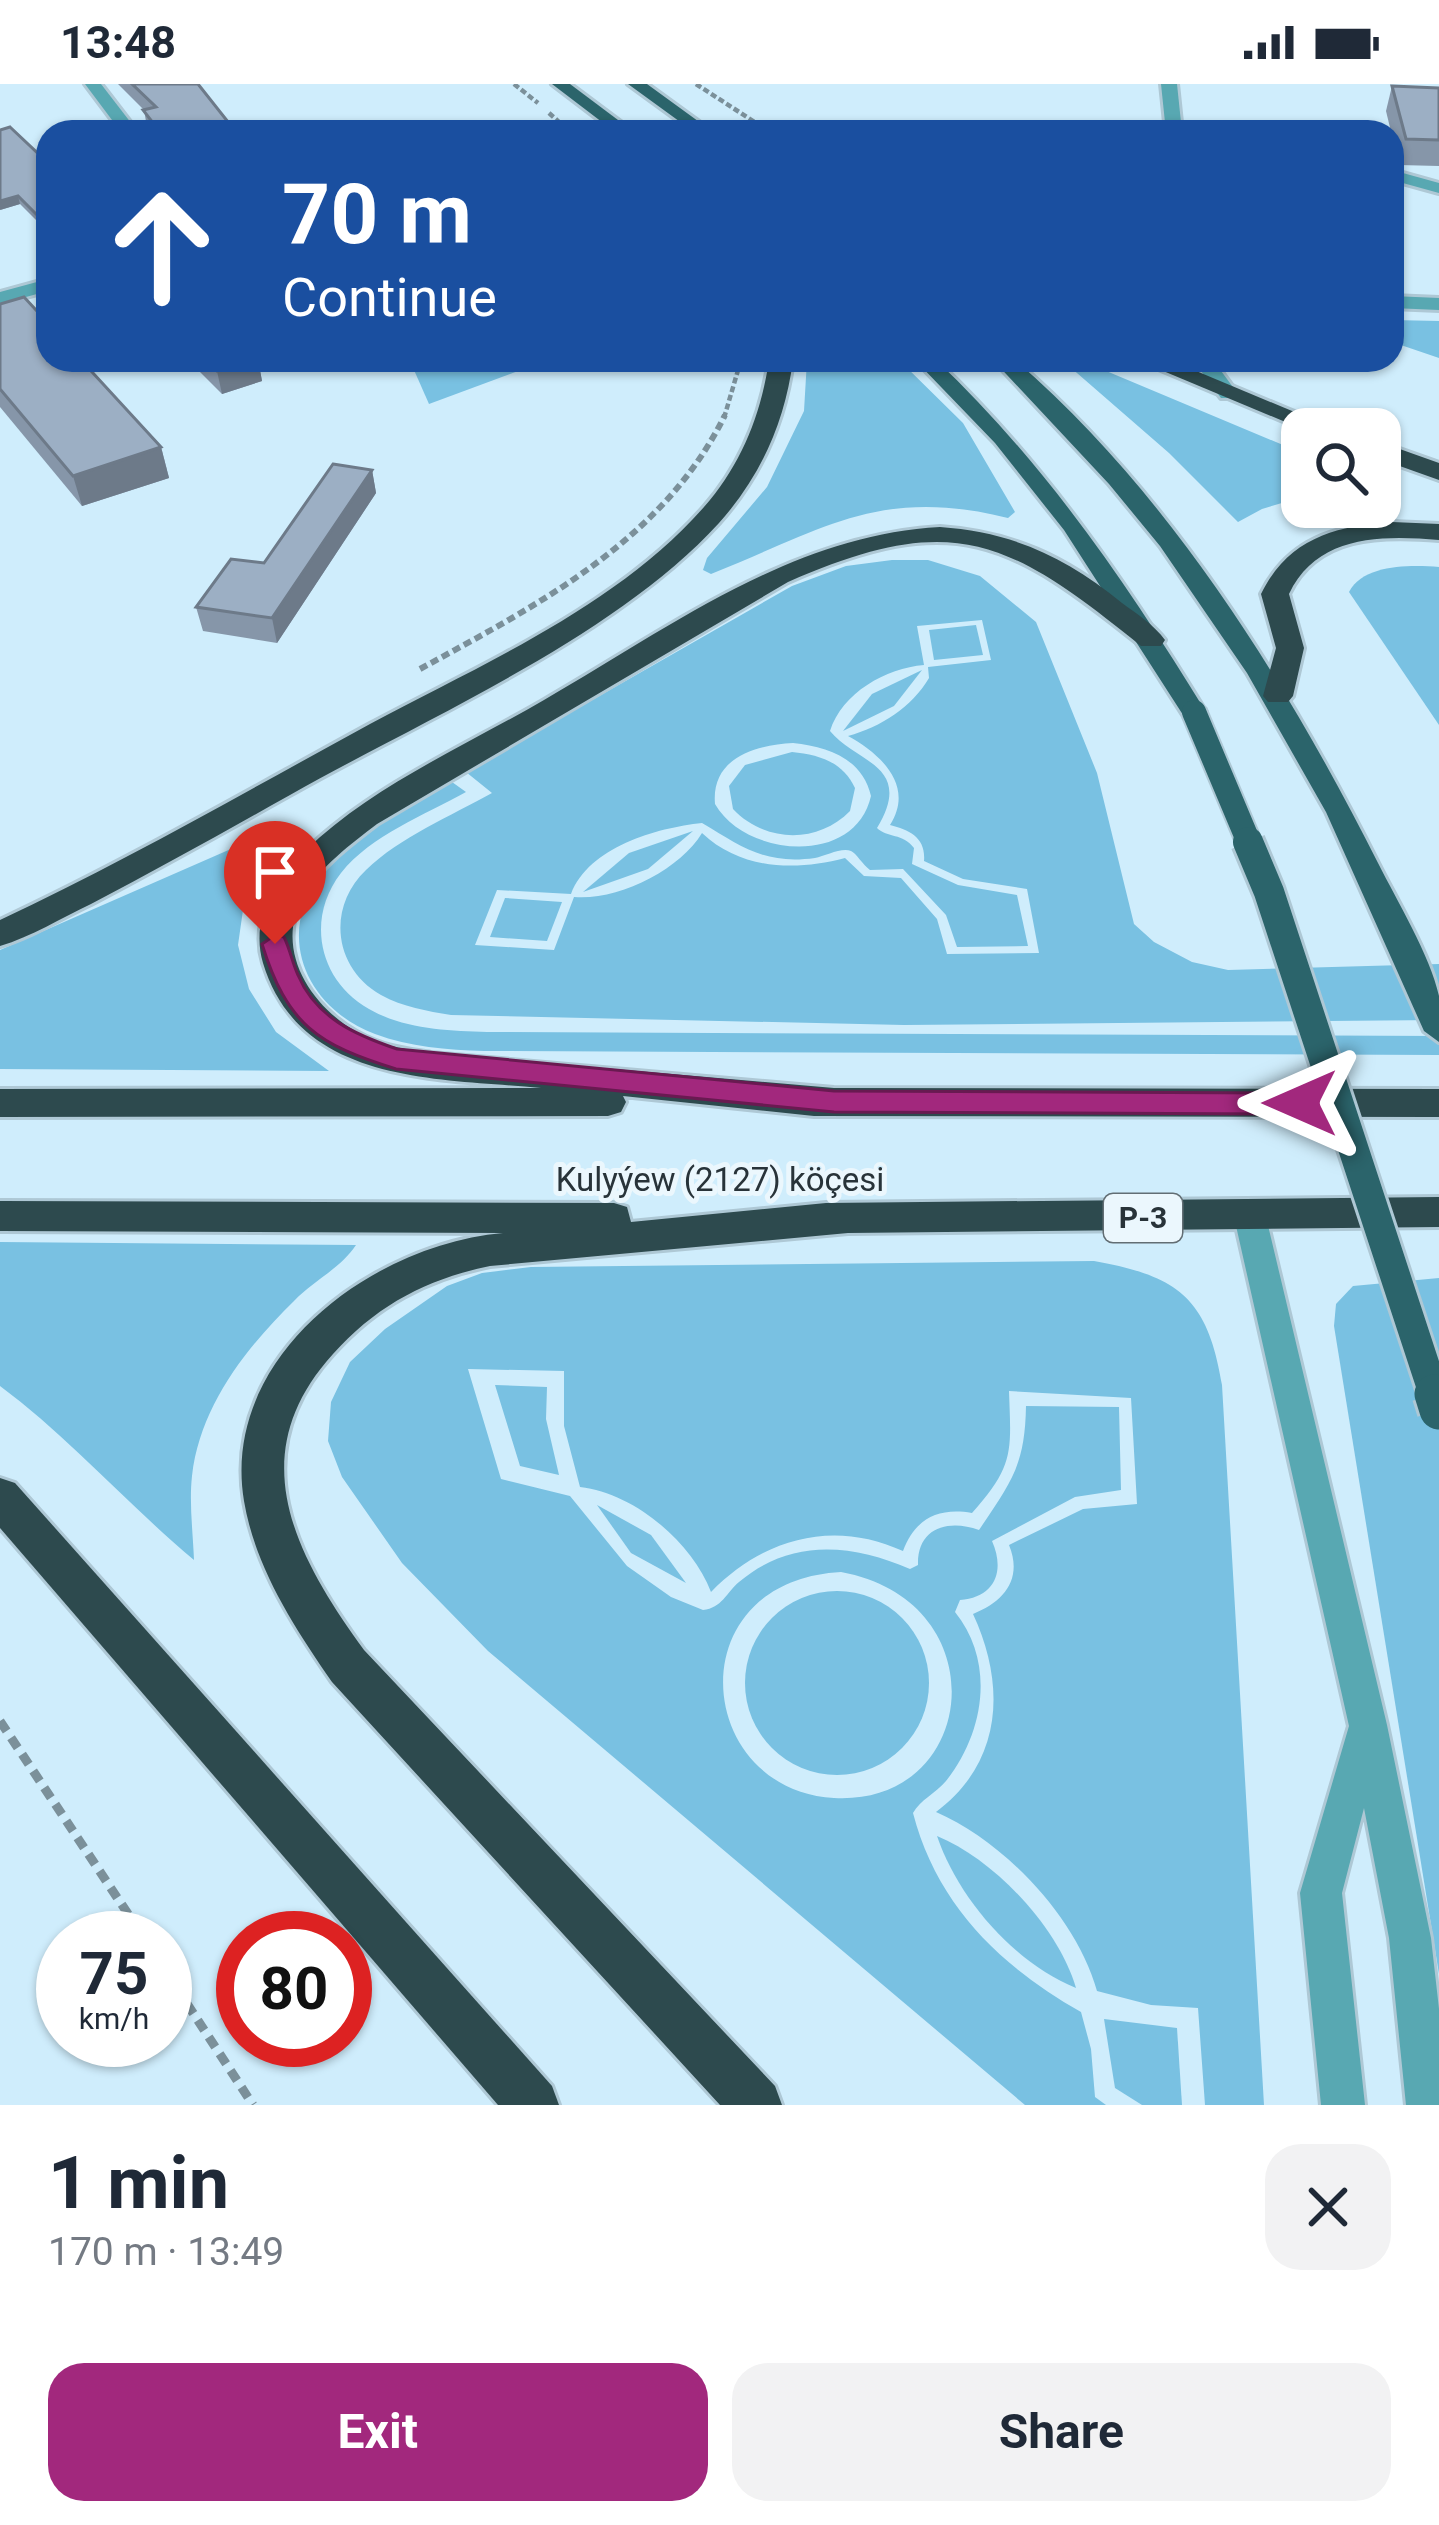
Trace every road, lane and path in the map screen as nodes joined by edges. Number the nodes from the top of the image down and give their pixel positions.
1 (93, 84) edge
2 (560, 84) edge
3 (636, 84) edge
4 (696, 84) edge
5 (1169, 84) edge
6 (121, 120) edge
7 (610, 120) edge
8 (688, 120) edge
9 (752, 120) edge
10 (1173, 120) edge
11 (1404, 178) edge
12 (1439, 188) edge
13 (36, 288) edge
14 (0, 298) edge
15 (1404, 303) edge
16 (1439, 304) edge
17 (739, 372) edge
18 (779, 372) edge
19 (937, 372) edge
20 (1015, 372) edge
21 (1177, 372) edge
22 (1212, 372) edge
23 (1228, 394) junction
24 (1281, 414) edge
25 (1401, 458) edge
26 (1439, 472) edge
27 (1439, 532) edge
28 (1151, 640) junction
29 (416, 671) dead end
30 (1278, 696) junction
31 (0, 934) edge
32 (1439, 1031) edge
33 (834, 1102) junction
34 (0, 1103) edge
35 (1439, 1103) edge
36 (1439, 1212) edge
37 (0, 1216) edge
38 (1250, 1217) junction
39 (847, 1218) junction
40 (1439, 1410) edge
41 (0, 1497) edge
42 (0, 1721) edge
43 (1368, 1725) junction
44 (126, 1911) edge
45 (192, 2011) edge
46 (254, 2105) edge
47 (533, 2105) edge
48 (756, 2105) edge
49 (1343, 2105) edge
50 (1428, 2105) edge

1 - 6 street
2 - 7 main road
3 - 8 main road
4 - 9 path
5 - 10 street
11 - 12 street
13 - 14 street
15 - 16 street
17 - 29 path
18 - 31 highway
19 - 28 main road
20 - 30 main road
21 - 23 highway
22 - 23 street
23 - 24 highway
25 - 26 highway
27 - 30 highway
28 - 33 highway
28 - 40 main road, bridge
30 - 32 main road
33 - 34 highway
33 - 35 highway
36 - 38 highway, Kulyýew (2127) köçesi / P-3
37 - 39 highway, Kulyýew (2127) köçesi
38 - 39 highway, Kulyýew (2127) köçesi / P-3
38 - 43 street
39 - 48 highway
41 - 47 highway
42 - 44 path
43 - 49 street
43 - 50 street
45 - 46 path

